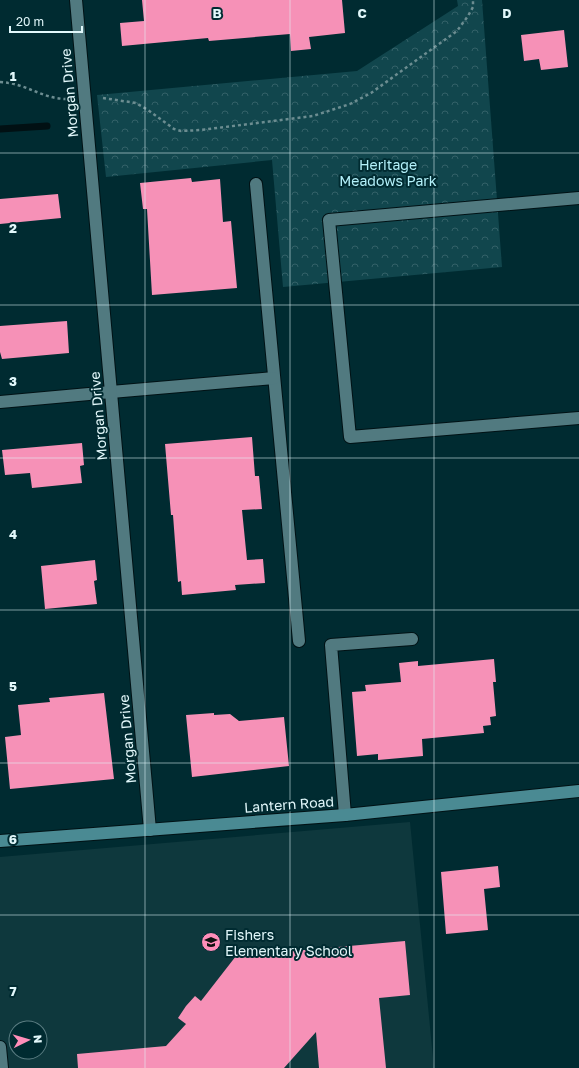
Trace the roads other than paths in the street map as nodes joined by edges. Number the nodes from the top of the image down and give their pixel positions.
1 (76, 0) edge
2 (256, 184) dead end
3 (579, 198) edge
4 (274, 378) junction
5 (111, 392) junction
6 (0, 402) edge
7 (579, 418) edge
8 (412, 639) dead end
9 (299, 641) dead end
10 (579, 792) edge
11 (345, 815) junction
12 (150, 830) junction
13 (0, 841) edge
14 (0, 1047) edge
15 (2, 1068) edge

1 - 5 street, Morgan Drive
2 - 4 street
3 - 7 street
4 - 5 street
4 - 9 street
5 - 6 street
5 - 12 street, Morgan Drive
8 - 11 street
10 - 11 street, Lantern Road
11 - 12 street, Lantern Road
12 - 13 street, Lantern Road
14 - 15 street

